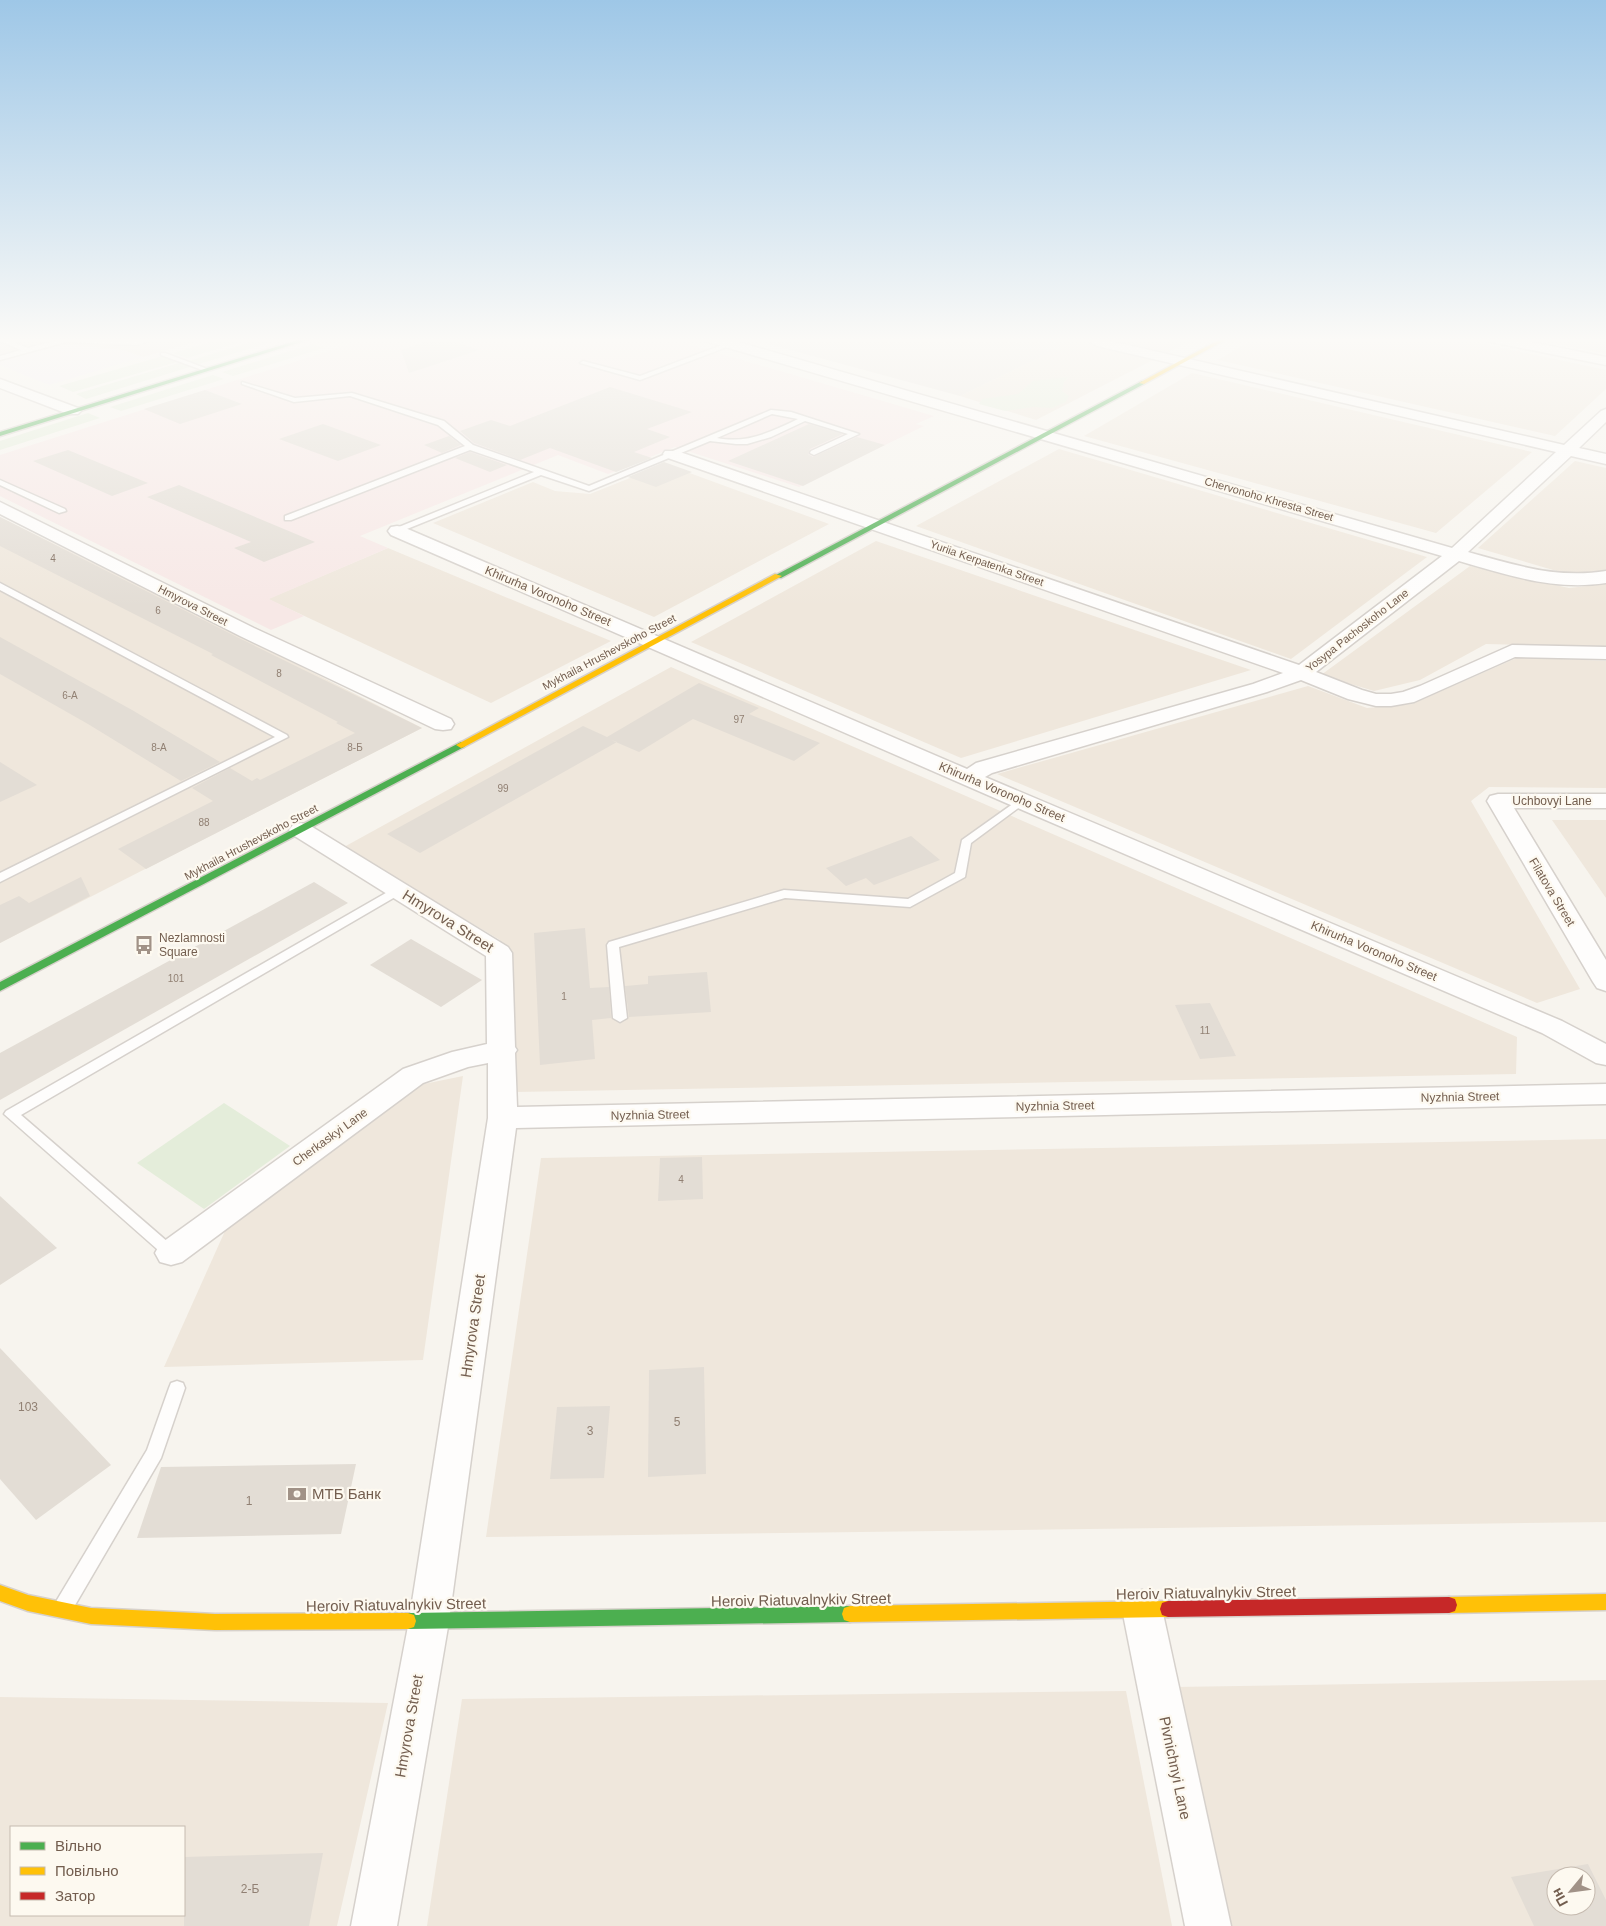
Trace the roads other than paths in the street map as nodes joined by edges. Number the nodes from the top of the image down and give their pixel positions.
1 (23, 427) edge
2 (447, 427) edge
3 (735, 427) edge
4 (786, 427) edge
5 (831, 427) edge
6 (1015, 427) edge
7 (1058, 427) edge
8 (1470, 427) edge
9 (1591, 427) edge
10 (0, 434) edge
11 (1043, 435) junction
12 (708, 438) junction
13 (470, 447) junction
14 (1566, 449) junction
15 (814, 453) dead end
16 (671, 454) junction
17 (1606, 458) edge
18 (541, 472) junction
19 (0, 482) edge
20 (0, 507) edge
21 (62, 511) dead end
22 (288, 518) dead end
23 (876, 524) junction
24 (397, 531) joint
25 (1457, 553) junction
26 (1606, 578) edge
27 (0, 586) edge
28 (654, 642) junction
29 (1606, 653) edge
30 (1302, 673) junction
31 (443, 724) dead end
32 (969, 778) junction
33 (1020, 801) junction
34 (1498, 801) joint
35 (1606, 801) edge
36 (301, 830) junction
37 (0, 878) edge
38 (398, 890) junction
39 (1606, 982) edge
40 (0, 987) edge
41 (620, 1018) dead end
42 (502, 1050) junction
43 (1606, 1056) edge
44 (1606, 1094) edge
45 (503, 1118) junction
46 (171, 1253) joint
47 (177, 1388) dead end
48 (0, 1593) edge
49 (1606, 1602) edge
50 (1142, 1609) junction
51 (61, 1610) junction
52 (429, 1621) junction
53 (374, 1926) edge
54 (1208, 1926) edge

1 - 10 street
2 - 13 lane
3 - 12 lane
4 - 12 lane
5 - 15 lane
6 - 11 street, Chervonoho Khresta Street
7 - 11 street, Mykhaila Hrushevskoho Street
8 - 14 street
9 - 14 street, Yosypa Pachoskoho Lane
11 - 23 street, Mykhaila Hrushevskoho Street
11 - 25 street, Chervonoho Khresta Street
12 - 16 lane
13 - 18 lane
13 - 22 lane
14 - 17 street
14 - 25 street, Yosypa Pachoskoho Lane
16 - 18 lane
16 - 23 street, Yuriia Kerpatenka Street
18 - 24 lane
19 - 21 lane
20 - 31 street, Hmyrova Street
23 - 28 street, Mykhaila Hrushevskoho Street
23 - 30 street, Yuriia Kerpatenka Street
24 - 28 street, Khirurha Voronoho Street
25 - 26 street, Chervonoho Khresta Street
25 - 30 street, Yosypa Pachoskoho Lane
27 - 37 lane
28 - 32 street, Khirurha Voronoho Street
28 - 36 street, Mykhaila Hrushevskoho Street
29 - 30 street, Yuriia Kerpatenka Street
30 - 32 street, Yosypa Pachoskoho Lane
32 - 33 street, Khirurha Voronoho Street
33 - 41 lane
33 - 43 street, Khirurha Voronoho Street
34 - 35 street, Uchbovyi Lane
34 - 39 street, Filatova Street
36 - 38 street, Hmyrova Street
36 - 40 street, Mykhaila Hrushevskoho Street
38 - 42 street, Hmyrova Street
38 - 46 lane
42 - 45 street, Hmyrova Street
42 - 46 street, Cherkaskyi Lane
44 - 45 street, Nyzhnia Street
45 - 52 street, Hmyrova Street
47 - 51 lane
48 - 51 street, Heroiv Riatuvalnykiv Street
49 - 50 street, Heroiv Riatuvalnykiv Street
50 - 52 street, Heroiv Riatuvalnykiv Street
50 - 54 street, Pivnichnyi Lane
51 - 52 street, Heroiv Riatuvalnykiv Street
52 - 53 street, Hmyrova Street

